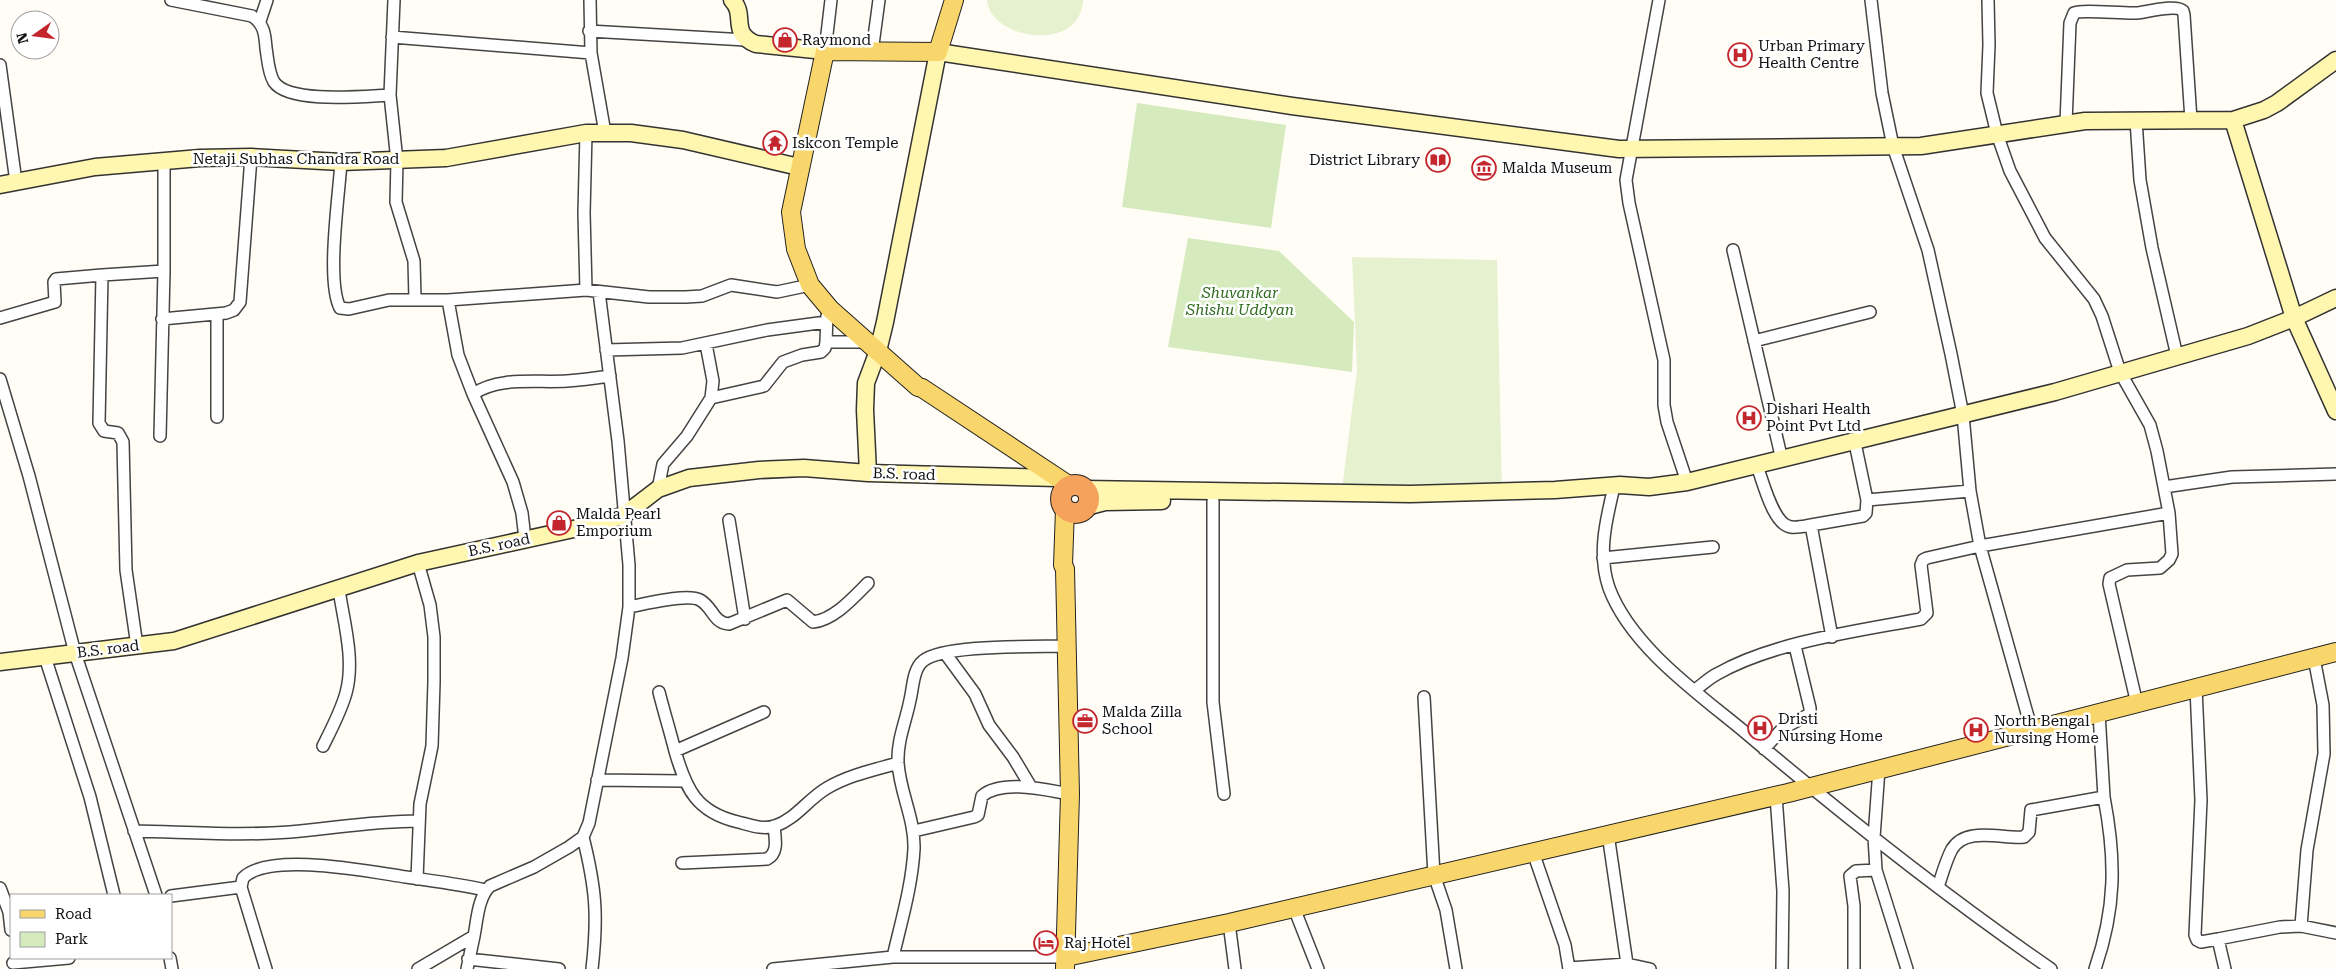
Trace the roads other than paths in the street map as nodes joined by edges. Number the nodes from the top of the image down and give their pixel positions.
1 (178, 0) edge
2 (267, 0) edge
3 (394, 0) edge
4 (590, 0) edge
5 (732, 0) edge
6 (830, 0) edge
7 (879, 0) edge
8 (954, 0) edge
9 (1659, 0) edge
10 (1871, 0) edge
11 (1988, 0) edge
12 (260, 21) junction
13 (590, 31) junction
14 (392, 37) junction
15 (746, 40) junction
16 (825, 51) junction
17 (872, 52) junction
18 (938, 52) junction
19 (591, 53) junction
20 (2336, 60) edge
21 (0, 65) edge
22 (390, 95) junction
23 (2136, 120) junction
24 (2191, 120) junction
25 (2233, 120) junction
26 (2066, 123) junction
27 (586, 133) junction
28 (605, 133) junction
29 (1997, 134) junction
30 (1893, 146) junction
31 (1633, 149) junction
32 (251, 156) junction
33 (164, 161) junction
34 (397, 161) junction
35 (342, 162) junction
36 (799, 168) junction
37 (8, 184) edge
38 (1733, 250) dead end
39 (164, 271) junction
40 (102, 275) junction
41 (810, 285) junction
42 (586, 290) junction
43 (599, 292) junction
44 (2336, 298) edge
45 (415, 299) junction
46 (448, 300) junction
47 (1870, 312) dead end
48 (217, 314) junction
49 (828, 315) junction
50 (0, 318) edge
51 (2294, 318) junction
52 (162, 319) junction
53 (2266, 329) junction
54 (1754, 341) junction
55 (826, 342) junction
56 (2304, 342) junction
57 (706, 344) junction
58 (874, 347) junction
59 (606, 350) junction
60 (2176, 356) junction
61 (2120, 372) junction
62 (610, 376) junction
63 (0, 379) edge
64 (472, 394) junction
65 (711, 398) junction
66 (2336, 410) edge
67 (1963, 415) junction
68 (217, 417) dead end
69 (160, 436) dead end
70 (1855, 442) junction
71 (1782, 460) junction
72 (1757, 466) junction
73 (868, 472) junction
74 (2336, 474) edge
75 (1687, 482) junction
76 (2164, 486) junction
77 (658, 489) junction
78 (1620, 489) junction
79 (1970, 491) junction
80 (1069, 494) junction
81 (1867, 500) junction
82 (1213, 501) junction
83 (624, 514) junction
84 (2169, 514) junction
85 (729, 520) dead end
86 (1811, 525) junction
87 (525, 539) junction
88 (1980, 546) junction
89 (1713, 547) dead end
90 (1603, 558) junction
91 (418, 564) junction
92 (868, 583) dead end
93 (339, 590) junction
94 (629, 607) junction
95 (745, 619) junction
96 (1832, 637) junction
97 (137, 646) junction
98 (1066, 646) junction
99 (1795, 646) junction
100 (2336, 652) edge
101 (75, 653) junction
102 (946, 653) junction
103 (45, 657) junction
104 (2314, 658) junction
105 (0, 662) edge
106 (2196, 688) junction
107 (1695, 690) junction
108 (658, 692) dead end
109 (1424, 697) dead end
110 (2137, 704) junction
111 (764, 712) dead end
112 (2099, 713) junction
113 (2032, 731) junction
114 (323, 746) dead end
115 (1764, 749) junction
116 (676, 751) junction
117 (898, 763) junction
118 (1879, 769) junction
119 (597, 780) junction
120 (684, 782) junction
121 (1031, 787) junction
122 (1808, 787) junction
123 (1070, 794) junction
124 (1224, 794) dead end
125 (1776, 796) junction
126 (2104, 797) junction
127 (420, 821) junction
128 (774, 826) junction
129 (134, 831) junction
130 (914, 831) junction
131 (1608, 834) junction
132 (1874, 837) junction
133 (583, 838) junction
134 (1533, 852) junction
135 (682, 863) dead end
136 (1876, 870) junction
137 (1434, 875) junction
138 (417, 879) junction
139 (241, 887) junction
140 (1938, 887) junction
141 (0, 888) edge
142 (485, 890) junction
143 (114, 894) edge
144 (156, 894) edge
145 (172, 896) edge
146 (1294, 908) junction
147 (10, 921) edge
148 (1229, 923) junction
149 (2301, 926) junction
150 (2336, 933) edge
151 (474, 936) junction
152 (2218, 939) junction
153 (893, 958) junction
154 (58, 959) edge
155 (12, 963) edge
156 (928, 963) edge
157 (1065, 963) edge
158 (467, 964) edge
159 (1627, 964) junction
160 (815, 967) edge
161 (1569, 968) edge
162 (266, 969) edge
163 (418, 969) edge
164 (558, 969) edge
165 (592, 969) edge
166 (773, 969) edge
167 (1236, 969) edge
168 (1318, 969) edge
169 (1456, 969) edge
170 (1650, 969) edge
171 (1782, 969) edge
172 (1854, 969) edge
173 (1907, 969) edge
174 (2051, 969) edge
175 (2095, 969) edge
176 (2225, 969) edge

1 - 12 street
2 - 12 street
3 - 14 street
4 - 13 street
5 - 15 street
6 - 16 street
7 - 17 street
8 - 18 main road
9 - 31 street
10 - 30 street
11 - 29 street
12 - 22 street
13 - 15 street
13 - 19 street
14 - 19 street
14 - 22 street
15 - 16 street
16 - 17 main road
16 - 36 main road
17 - 18 main road
18 - 31 street
18 - 58 street
19 - 28 street
20 - 25 street
21 - 37 street
22 - 34 street
23 - 24 street
23 - 26 street
23 - 60 street
24 - 25 street
24 - 26 street
25 - 51 street
26 - 29 street
27 - 28 street, Netaji Subhas Chandra Road
27 - 34 street, Netaji Subhas Chandra Road
27 - 42 street
28 - 36 street, Netaji Subhas Chandra Road
29 - 30 street
29 - 61 street
30 - 31 street
30 - 67 street
31 - 75 street
32 - 33 street, Netaji Subhas Chandra Road
32 - 35 street, Netaji Subhas Chandra Road
32 - 48 street
33 - 37 street, Netaji Subhas Chandra Road
33 - 39 street
34 - 35 street, Netaji Subhas Chandra Road
34 - 45 street
35 - 45 street
36 - 41 main road
38 - 54 street
39 - 40 street
39 - 52 street
40 - 50 street
40 - 97 street
41 - 43 street
41 - 49 main road
42 - 43 street
42 - 46 street
43 - 59 street
44 - 51 street
45 - 46 street
46 - 64 street
47 - 54 street
48 - 52 street
48 - 68 street
49 - 55 street
49 - 57 street
49 - 58 main road
51 - 53 street
51 - 56 street
52 - 69 street
53 - 56 street
53 - 60 street
54 - 71 street
55 - 58 street
55 - 65 street
56 - 66 street
57 - 59 street
57 - 65 street
58 - 73 street
58 - 80 main road
59 - 62 street
60 - 61 street
61 - 67 street
61 - 76 street
62 - 64 street
62 - 83 street
63 - 101 street
64 - 87 street
65 - 77 street
67 - 70 street
67 - 79 street
70 - 71 street
70 - 81 street
71 - 72 street
72 - 75 street
72 - 86 street
73 - 77 street, B.S. road
73 - 80 street, B.S. road
74 - 76 street
75 - 78 street
76 - 84 street
77 - 83 street, B.S. road
78 - 80 street
78 - 82 street
78 - 90 street
79 - 81 street
79 - 88 street
80 - 82 street
80 - 98 main road
81 - 86 street
82 - 124 street
83 - 87 street, B.S. road
83 - 94 street
84 - 88 street
84 - 110 street
85 - 95 street
86 - 96 street
87 - 91 street, B.S. road
88 - 96 street
88 - 113 street
89 - 90 street
90 - 107 street
91 - 93 street, B.S. road
91 - 127 street
92 - 95 street
93 - 97 street, B.S. road
93 - 114 street
94 - 95 street
94 - 119 street
96 - 99 street
97 - 101 street, B.S. road
98 - 102 street
98 - 123 main road
99 - 107 street
99 - 115 street
100 - 104 main road
101 - 103 street, B.S. road
101 - 129 street
102 - 117 street
102 - 121 street
103 - 105 street, B.S. road
103 - 143 street
104 - 106 main road
104 - 149 street
106 - 110 main road
106 - 152 street
107 - 115 street
108 - 116 street
109 - 137 street
110 - 112 main road
111 - 116 street
112 - 113 main road
112 - 126 street
113 - 118 main road
115 - 122 street
116 - 120 street
117 - 128 street
117 - 130 street
118 - 122 main road
118 - 132 street
119 - 120 street
119 - 133 street
120 - 128 street
121 - 123 street
121 - 130 street
122 - 125 main road
122 - 132 street
123 - 157 main road
125 - 131 main road
125 - 171 street
126 - 140 street
126 - 175 street
127 - 129 street
127 - 138 street
128 - 135 street
129 - 144 street
130 - 153 street
131 - 134 main road
131 - 159 street
132 - 136 street
132 - 140 street
133 - 142 street
133 - 165 street
134 - 137 main road
134 - 161 street
136 - 172 street
136 - 173 street
137 - 146 main road
137 - 169 street
138 - 139 street
138 - 142 street
139 - 145 street
139 - 162 street
140 - 174 street
141 - 147 street
142 - 151 street
146 - 148 main road
146 - 168 street
148 - 157 main road
148 - 167 street
149 - 150 street
149 - 152 street
151 - 158 street
151 - 163 street
152 - 176 street
153 - 156 street
153 - 160 street
154 - 155 street
156 - 157 street
158 - 164 street
159 - 161 street
159 - 170 street
160 - 166 street

